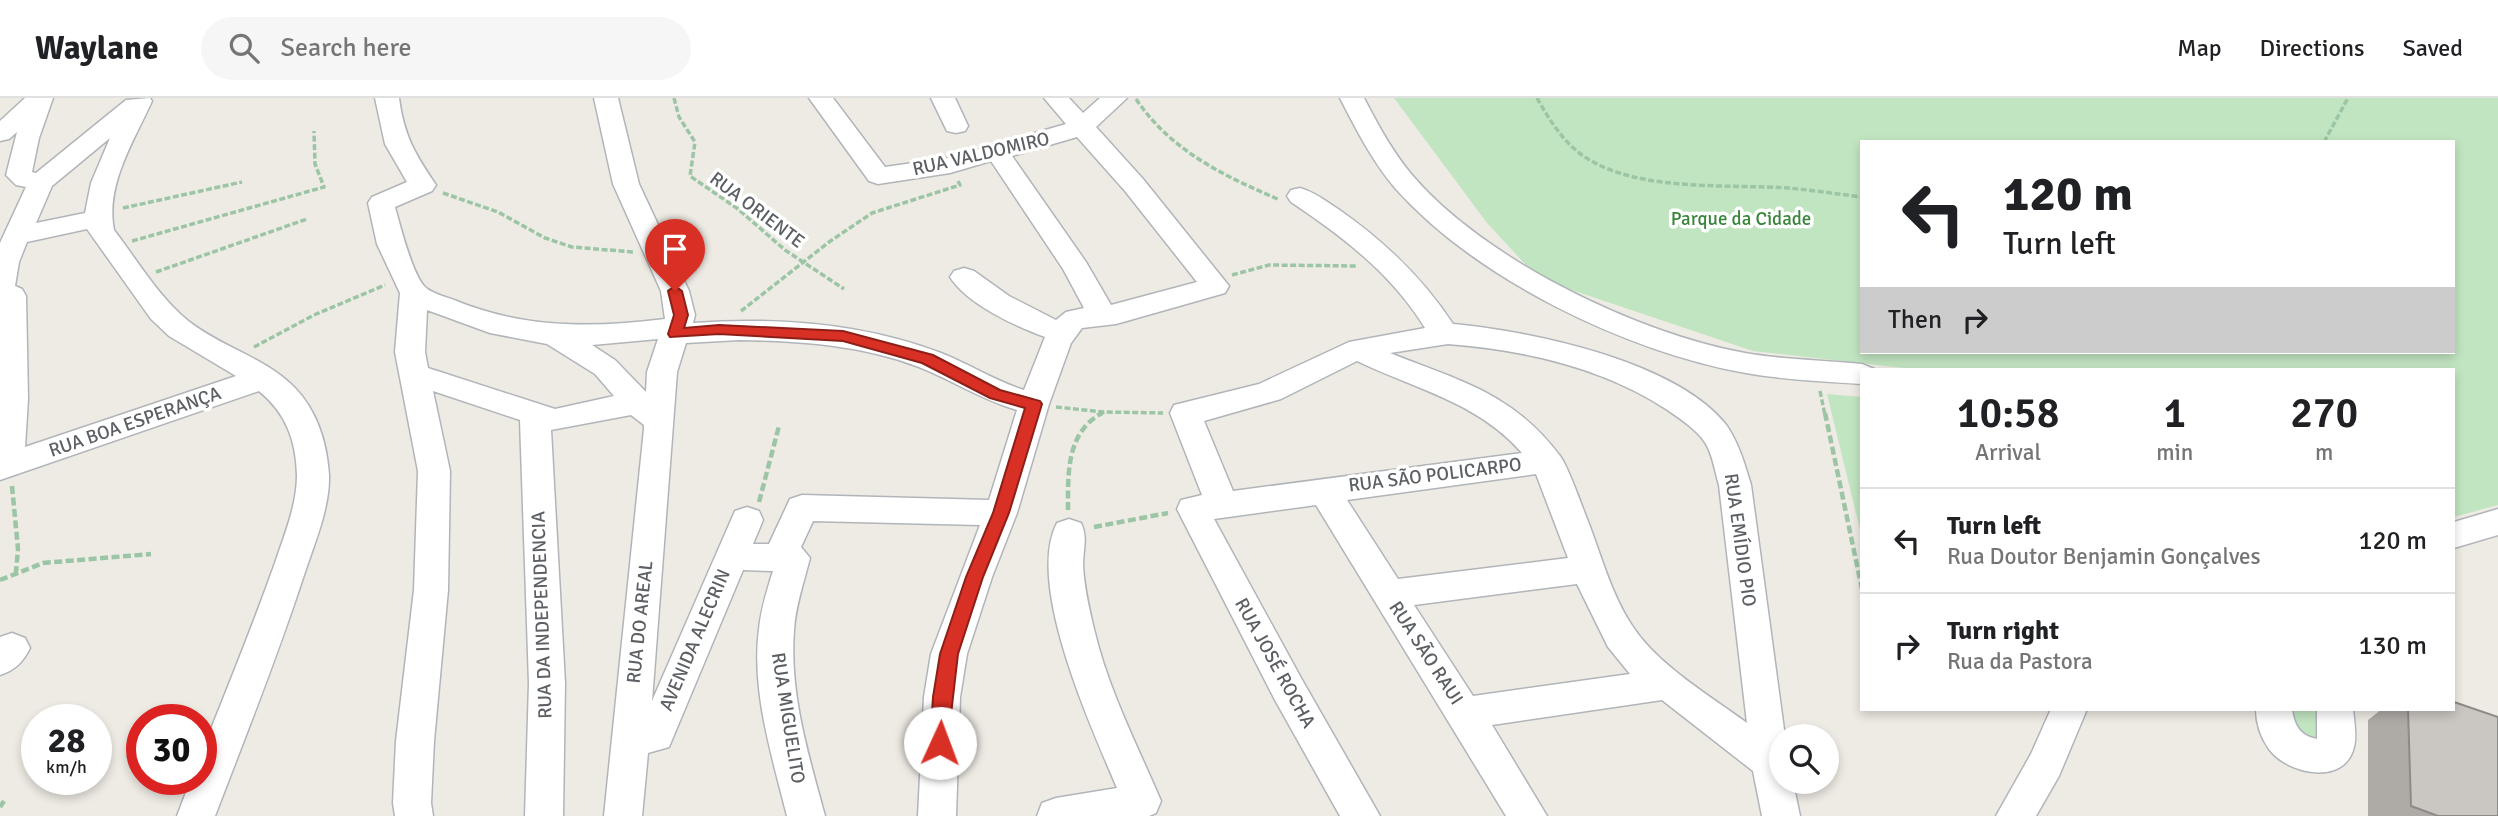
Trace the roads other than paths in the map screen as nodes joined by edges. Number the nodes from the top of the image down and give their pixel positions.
1 (40, 98) edge
2 (387, 98) edge
3 (821, 98) edge
4 (943, 98) edge
5 (1056, 98) edge
6 (1115, 98) edge
7 (1352, 98) edge
8 (142, 100) edge
9 (607, 101) edge
10 (956, 126) dead end
11 (1082, 126) junction
12 (0, 134) edge
13 (998, 153) junction
14 (41, 181) junction
15 (1296, 201) road end
16 (97, 216) junction
17 (16, 236) junction
18 (964, 277) dead end
19 (410, 285) junction
20 (0, 290) edge
21 (1103, 317) junction
22 (677, 330) junction
23 (1062, 333) junction
24 (1444, 334) junction
25 (554, 335) junction
26 (1671, 342) junction
27 (1358, 350) junction
28 (6, 353) edge
29 (1860, 374) edge
30 (421, 376) junction
31 (263, 377) junction
32 (1636, 379) junction
33 (1034, 404) junction
34 (1185, 413) joint
35 (534, 414) junction
36 (649, 416) junction
37 (1547, 461) junction
38 (4, 466) edge
39 (1324, 490) junction
40 (1207, 506) junction
41 (1001, 513) junction
42 (747, 520) road end
43 (2498, 522) edge
44 (1069, 532) road end
45 (2455, 535) edge
46 (731, 557) junction
47 (780, 558) junction
48 (1588, 569) junction
49 (1388, 594) junction
50 (1668, 684) junction
51 (2068, 711) edge
52 (2274, 711) edge
53 (2335, 711) edge
54 (1466, 713) junction
55 (628, 741) junction
56 (1769, 754) edge
57 (1769, 761) edge
58 (1777, 794) edge
59 (195, 816) edge
60 (414, 816) edge
61 (544, 816) edge
62 (623, 816) edge
63 (806, 816) edge
64 (937, 816) edge
65 (1056, 816) edge
66 (1361, 816) edge
67 (1528, 816) edge
68 (1781, 816) edge
69 (2015, 816) edge

1 - 12 street
1 - 14 street
2 - 19 street
3 - 13 street, RUA VALDOMIRO
4 - 10 street
5 - 11 street
6 - 11 street
7 - 26 street
8 - 14 street
8 - 16 street
9 - 22 street
11 - 13 street, RUA VALDOMIRO
11 - 21 street
13 - 21 street
14 - 17 street
15 - 24 street
16 - 17 street
16 - 31 street
17 - 20 street
18 - 23 street
19 - 25 street
19 - 30 street
20 - 28 street
21 - 23 street
22 - 25 street
22 - 33 street
22 - 36 street, RUA DO AREAL
23 - 33 street
24 - 27 street, RUA EMÍDIO PIO
24 - 32 street, RUA EMÍDIO PIO
25 - 36 street
26 - 29 street
26 - 32 street
27 - 34 street, RUA EMÍDIO PIO
27 - 37 street
28 - 38 street
30 - 35 street
30 - 60 street
31 - 38 street, RUA BOA ESPERANÇA
31 - 59 street
32 - 56 street, RUA EMÍDIO PIO
33 - 41 street
34 - 40 street, RUA JOSÉ ROCHA
35 - 36 street
35 - 61 street, RUA DA INDEPENDENCIA
36 - 55 street, RUA DO AREAL
37 - 39 street, RUA SÃO POLICARPO
37 - 48 street
39 - 40 street, RUA SÃO POLICARPO
39 - 49 street, RUA SÃO RAUI
40 - 66 street, RUA JOSÉ ROCHA
41 - 47 street
41 - 64 street
42 - 46 street, AVENIDA ALECRIN
43 - 45 street
44 - 65 street
46 - 47 street
46 - 55 street, AVENIDA ALECRIN
47 - 63 street, RUA MIGUELITO
48 - 49 street
48 - 50 street
49 - 54 street, RUA SÃO RAUI
50 - 54 street
50 - 57 street
51 - 69 street
52 - 53 street
54 - 67 street, RUA SÃO RAUI
55 - 62 street, RUA DO AREAL
58 - 68 street, RUA EMÍDIO PIO

